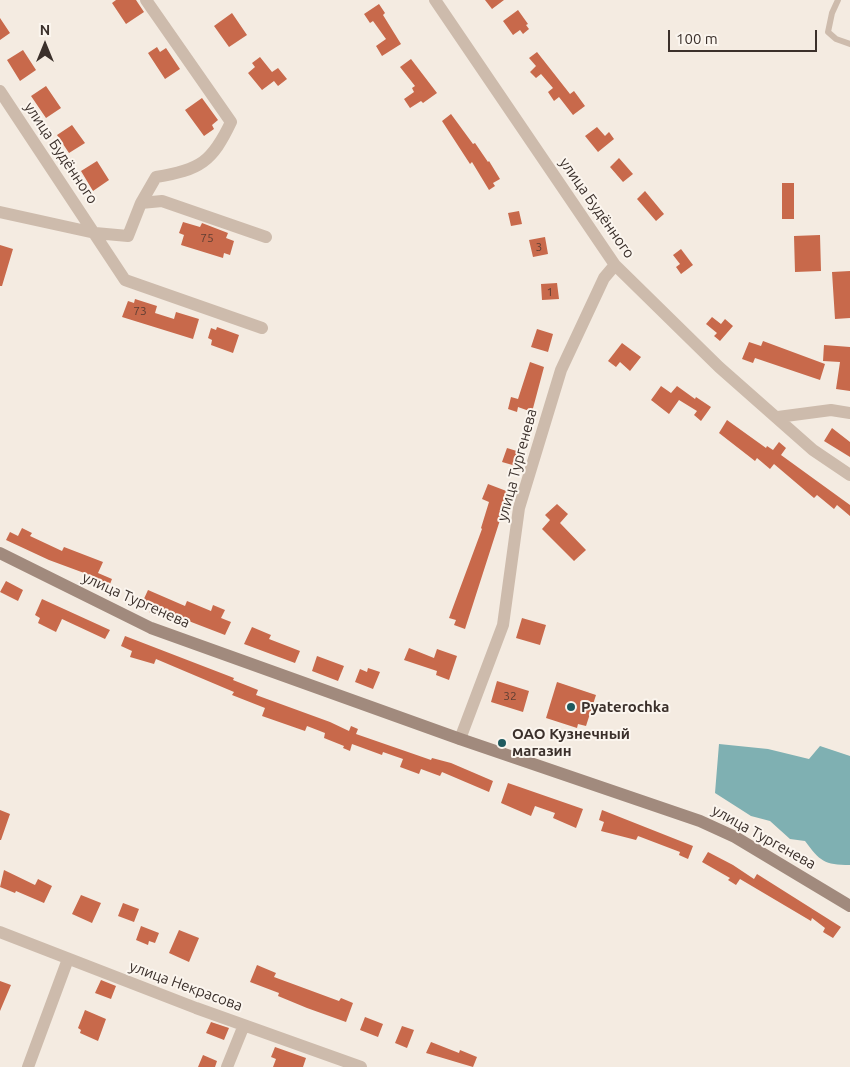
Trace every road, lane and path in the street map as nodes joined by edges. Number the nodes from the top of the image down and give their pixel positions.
1 (146, 0) edge
2 (435, 0) edge
3 (838, 0) edge
4 (850, 44) edge
5 (0, 91) edge
6 (141, 203) junction
7 (0, 212) edge
8 (95, 233) junction
9 (266, 237) dead end
10 (615, 265) junction
11 (262, 328) dead end
12 (850, 414) edge
13 (778, 417) junction
14 (850, 476) edge
15 (0, 553) edge
16 (460, 739) junction
17 (850, 906) edge
18 (0, 932) edge
19 (68, 959) junction
20 (244, 1025) junction
21 (28, 1067) edge
22 (227, 1067) edge
23 (361, 1067) edge

1 - 6 street
2 - 10 street, улица Будённого
3 - 4 lane
5 - 8 street, улица Будённого
6 - 8 street
6 - 9 street
7 - 8 street
8 - 11 street, улица Будённого
10 - 13 street, улица Будённого
10 - 16 street, улица Тургенева
12 - 13 street
13 - 14 street, улица Будённого
15 - 16 street, улица Тургенева
16 - 17 street, улица Тургенева
18 - 19 street, улица Некрасова
19 - 20 street, улица Некрасова
19 - 21 street
20 - 22 street
20 - 23 street, улица Некрасова

